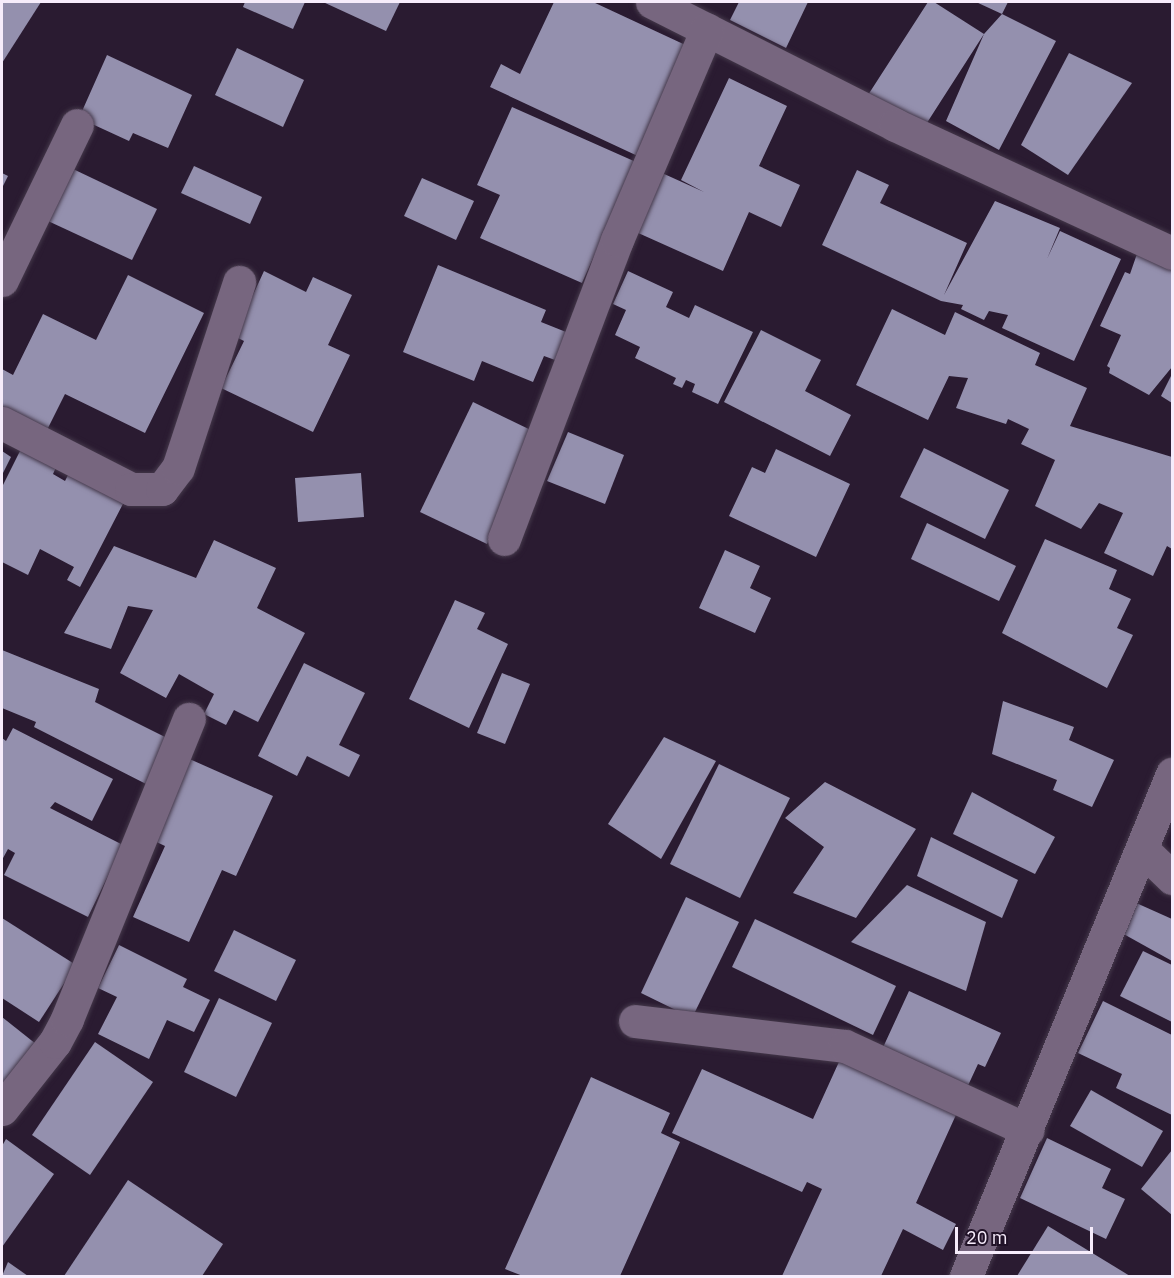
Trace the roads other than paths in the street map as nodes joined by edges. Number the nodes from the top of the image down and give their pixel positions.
1 (652, 2) edge
2 (707, 29) junction
3 (77, 125) dead end
4 (1173, 253) edge
5 (2, 280) edge
6 (239, 282) dead end
7 (2, 423) edge
8 (504, 539) dead end
9 (189, 719) dead end
10 (1173, 774) edge
11 (1142, 849) junction
12 (1173, 878) edge
13 (635, 1021) dead end
14 (2, 1109) edge
15 (1028, 1130) junction
16 (966, 1276) edge

1 - 2 street
2 - 4 street
2 - 8 street
3 - 5 street
6 - 7 street
9 - 14 street
10 - 11 street
11 - 12 street
11 - 15 street
13 - 15 street
15 - 16 street

